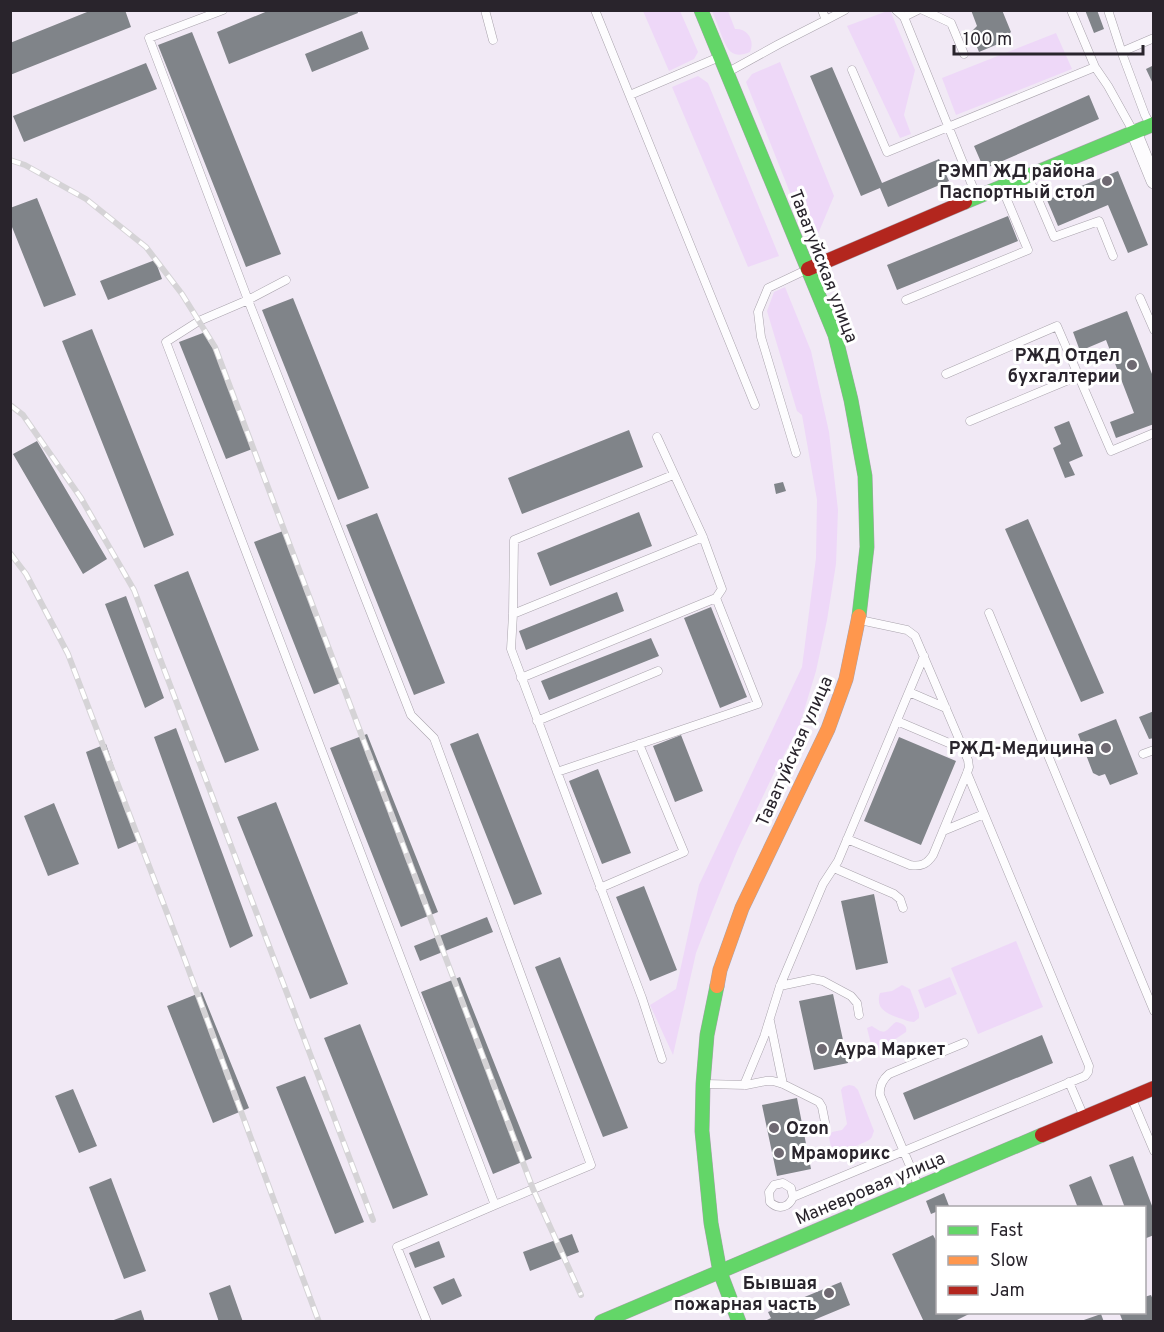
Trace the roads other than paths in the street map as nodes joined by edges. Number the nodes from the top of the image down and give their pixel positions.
1 (223, 10) edge
2 (485, 10) edge
3 (595, 10) edge
4 (701, 10) edge
5 (822, 10) edge
6 (845, 10) edge
7 (896, 10) edge
8 (918, 10) edge
9 (923, 10) edge
10 (1071, 10) edge
11 (1108, 10) edge
12 (907, 14) edge
13 (826, 20) junction
14 (1154, 38) edge
15 (493, 40) dead end
16 (964, 54) dead end
17 (1123, 56) junction
18 (720, 57) junction
19 (1095, 67) junction
20 (852, 70) dead end
21 (726, 73) junction
22 (630, 95) junction
23 (1152, 125) edge
24 (948, 127) junction
25 (1134, 132) junction
26 (1028, 175) junction
27 (1154, 181) edge
28 (1002, 186) junction
29 (977, 197) junction
30 (1113, 256) dead end
31 (808, 269) junction
32 (286, 280) dead end
33 (1140, 298) dead end
34 (248, 300) junction
35 (906, 300) dead end
36 (1154, 330) edge
37 (946, 374) dead end
38 (1078, 376) junction
39 (755, 405) dead end
40 (970, 421) dead end
41 (1154, 433) edge
42 (657, 437) dead end
43 (796, 453) dead end
44 (674, 475) junction
45 (703, 537) junction
46 (716, 598) junction
47 (989, 612) dead end
48 (513, 615) junction
49 (859, 620) junction
50 (924, 656) junction
51 (658, 671) dead end
52 (521, 678) junction
53 (909, 692) junction
54 (946, 708) junction
55 (537, 721) junction
56 (897, 721) junction
57 (639, 744) junction
58 (963, 749) junction
59 (1154, 750) edge
60 (1143, 754) dead end
61 (557, 772) junction
62 (968, 773) junction
63 (984, 814) junction
64 (943, 831) junction
65 (847, 839) junction
66 (834, 868) junction
67 (600, 888) junction
68 (903, 908) dead end
69 (780, 986) junction
70 (1154, 1011) edge
71 (859, 1015) dead end
72 (769, 1020) junction
73 (964, 1044) dead end
74 (662, 1059) dead end
75 (1069, 1082) junction
76 (703, 1084) junction
77 (783, 1084) junction
78 (744, 1085) junction
79 (1154, 1088) edge
80 (1131, 1097) junction
81 (1084, 1117) junction
82 (825, 1122) dead end
83 (1153, 1147) edge
84 (904, 1151) junction
85 (918, 1192) junction
86 (793, 1197) dead end
87 (495, 1205) junction
88 (720, 1272) junction
89 (428, 1322) edge
90 (601, 1322) edge
91 (739, 1322) edge

1 - 34 lane
2 - 15 lane
3 - 22 lane
4 - 18 main road, Таватуйская улица
5 - 13 lane
6 - 13 lane
7 - 12 lane
8 - 12 lane
9 - 16 lane
10 - 19 lane
11 - 17 lane
12 - 24 lane
13 - 21 lane
14 - 17 lane
17 - 23 lane
18 - 21 main road, Таватуйская улица
18 - 22 lane
19 - 24 lane
19 - 25 lane
20 - 24 lane
21 - 31 main road, Таватуйская улица
22 - 39 lane
23 - 25 main road
24 - 29 lane
25 - 26 main road
25 - 27 street
26 - 28 main road
26 - 30 lane
28 - 29 main road
28 - 35 lane
29 - 31 main road
31 - 43 lane
31 - 49 main road, Таватуйская улица
32 - 34 lane
33 - 36 lane
34 - 87 lane
34 - 87 lane
37 - 38 lane
38 - 40 lane
38 - 41 lane
42 - 44 lane
44 - 45 lane
44 - 48 lane
45 - 46 lane
45 - 48 lane
46 - 52 lane
46 - 57 lane
47 - 70 lane
48 - 52 lane
49 - 50 lane
49 - 76 main road, Таватуйская улица
50 - 53 lane
50 - 54 lane
51 - 55 lane
52 - 55 lane
53 - 54 lane
53 - 56 lane
54 - 58 lane
55 - 61 lane
56 - 58 lane
56 - 65 lane
57 - 61 lane
57 - 67 lane
58 - 62 lane
59 - 60 lane
61 - 67 lane
62 - 63 lane
62 - 64 lane
63 - 64 lane
63 - 75 lane
64 - 65 lane
65 - 66 lane
66 - 68 lane
66 - 69 lane
67 - 74 lane
69 - 71 lane
69 - 72 lane
72 - 77 lane
72 - 78 lane
73 - 84 lane
75 - 81 lane
75 - 84 lane
76 - 78 lane
76 - 88 main road, Таватуйская улица
77 - 78 lane
77 - 82 lane
79 - 80 main road, Маневровая улица
80 - 81 main road, Маневровая улица
80 - 83 lane
81 - 85 main road, Маневровая улица
84 - 85 lane
84 - 86 lane
85 - 88 main road, Маневровая улица
87 - 89 lane
88 - 90 main road, Маневровая улица
88 - 91 main road, Таватуйская улица

